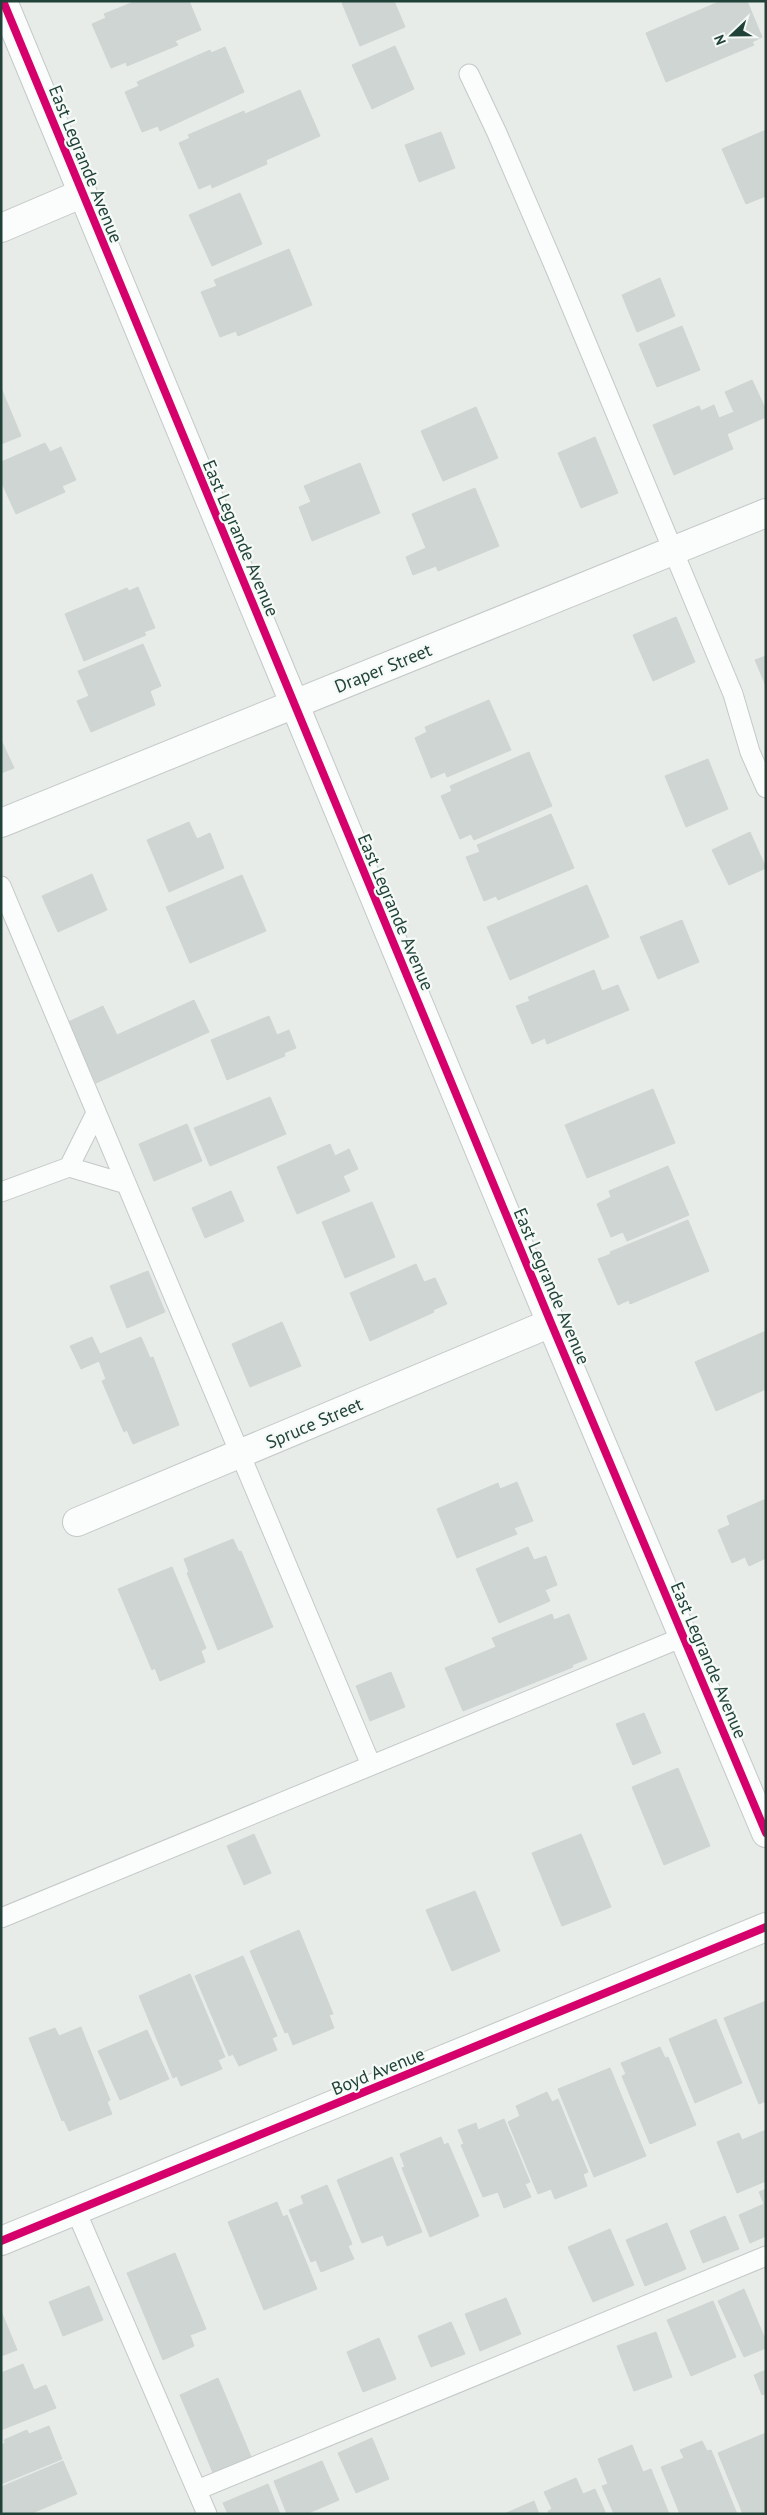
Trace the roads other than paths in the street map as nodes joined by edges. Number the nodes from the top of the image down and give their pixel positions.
1 (2, 1) edge
2 (469, 74) dead end
3 (81, 194) junction
4 (1, 228) edge
5 (766, 513) edge
6 (673, 551) junction
7 (294, 704) junction
8 (766, 788) edge
9 (1, 823) edge
10 (1, 886) edge
11 (96, 1113) junction
12 (69, 1167) junction
13 (126, 1184) junction
14 (1, 1192) edge
15 (551, 1323) junction
16 (239, 1454) junction
17 (77, 1522) dead end
18 (683, 1637) junction
19 (372, 1766) junction
20 (766, 1834) edge
21 (1, 1918) edge
22 (766, 1927) edge
23 (76, 2211) junction
24 (1, 2241) edge
25 (766, 2256) edge
26 (197, 2490) junction
27 (207, 2514) edge

1 - 3 street, East Legrande Avenue
2 - 6 lane
3 - 4 street
3 - 7 street, East Legrande Avenue
5 - 6 street, Draper Street
6 - 7 street, Draper Street
6 - 8 lane
7 - 9 street, Draper Street
7 - 15 street, East Legrande Avenue
10 - 11 lane
11 - 12 lane
11 - 13 lane
12 - 13 lane
12 - 14 lane
13 - 16 lane
15 - 16 street, Spruce Street
15 - 18 street, East Legrande Avenue
16 - 17 street, Spruce Street
16 - 19 lane
18 - 19 lane
18 - 20 street, East Legrande Avenue
19 - 21 lane
22 - 23 street, Boyd Avenue
23 - 24 street, Boyd Avenue
23 - 26 lane
25 - 26 lane
26 - 27 lane

